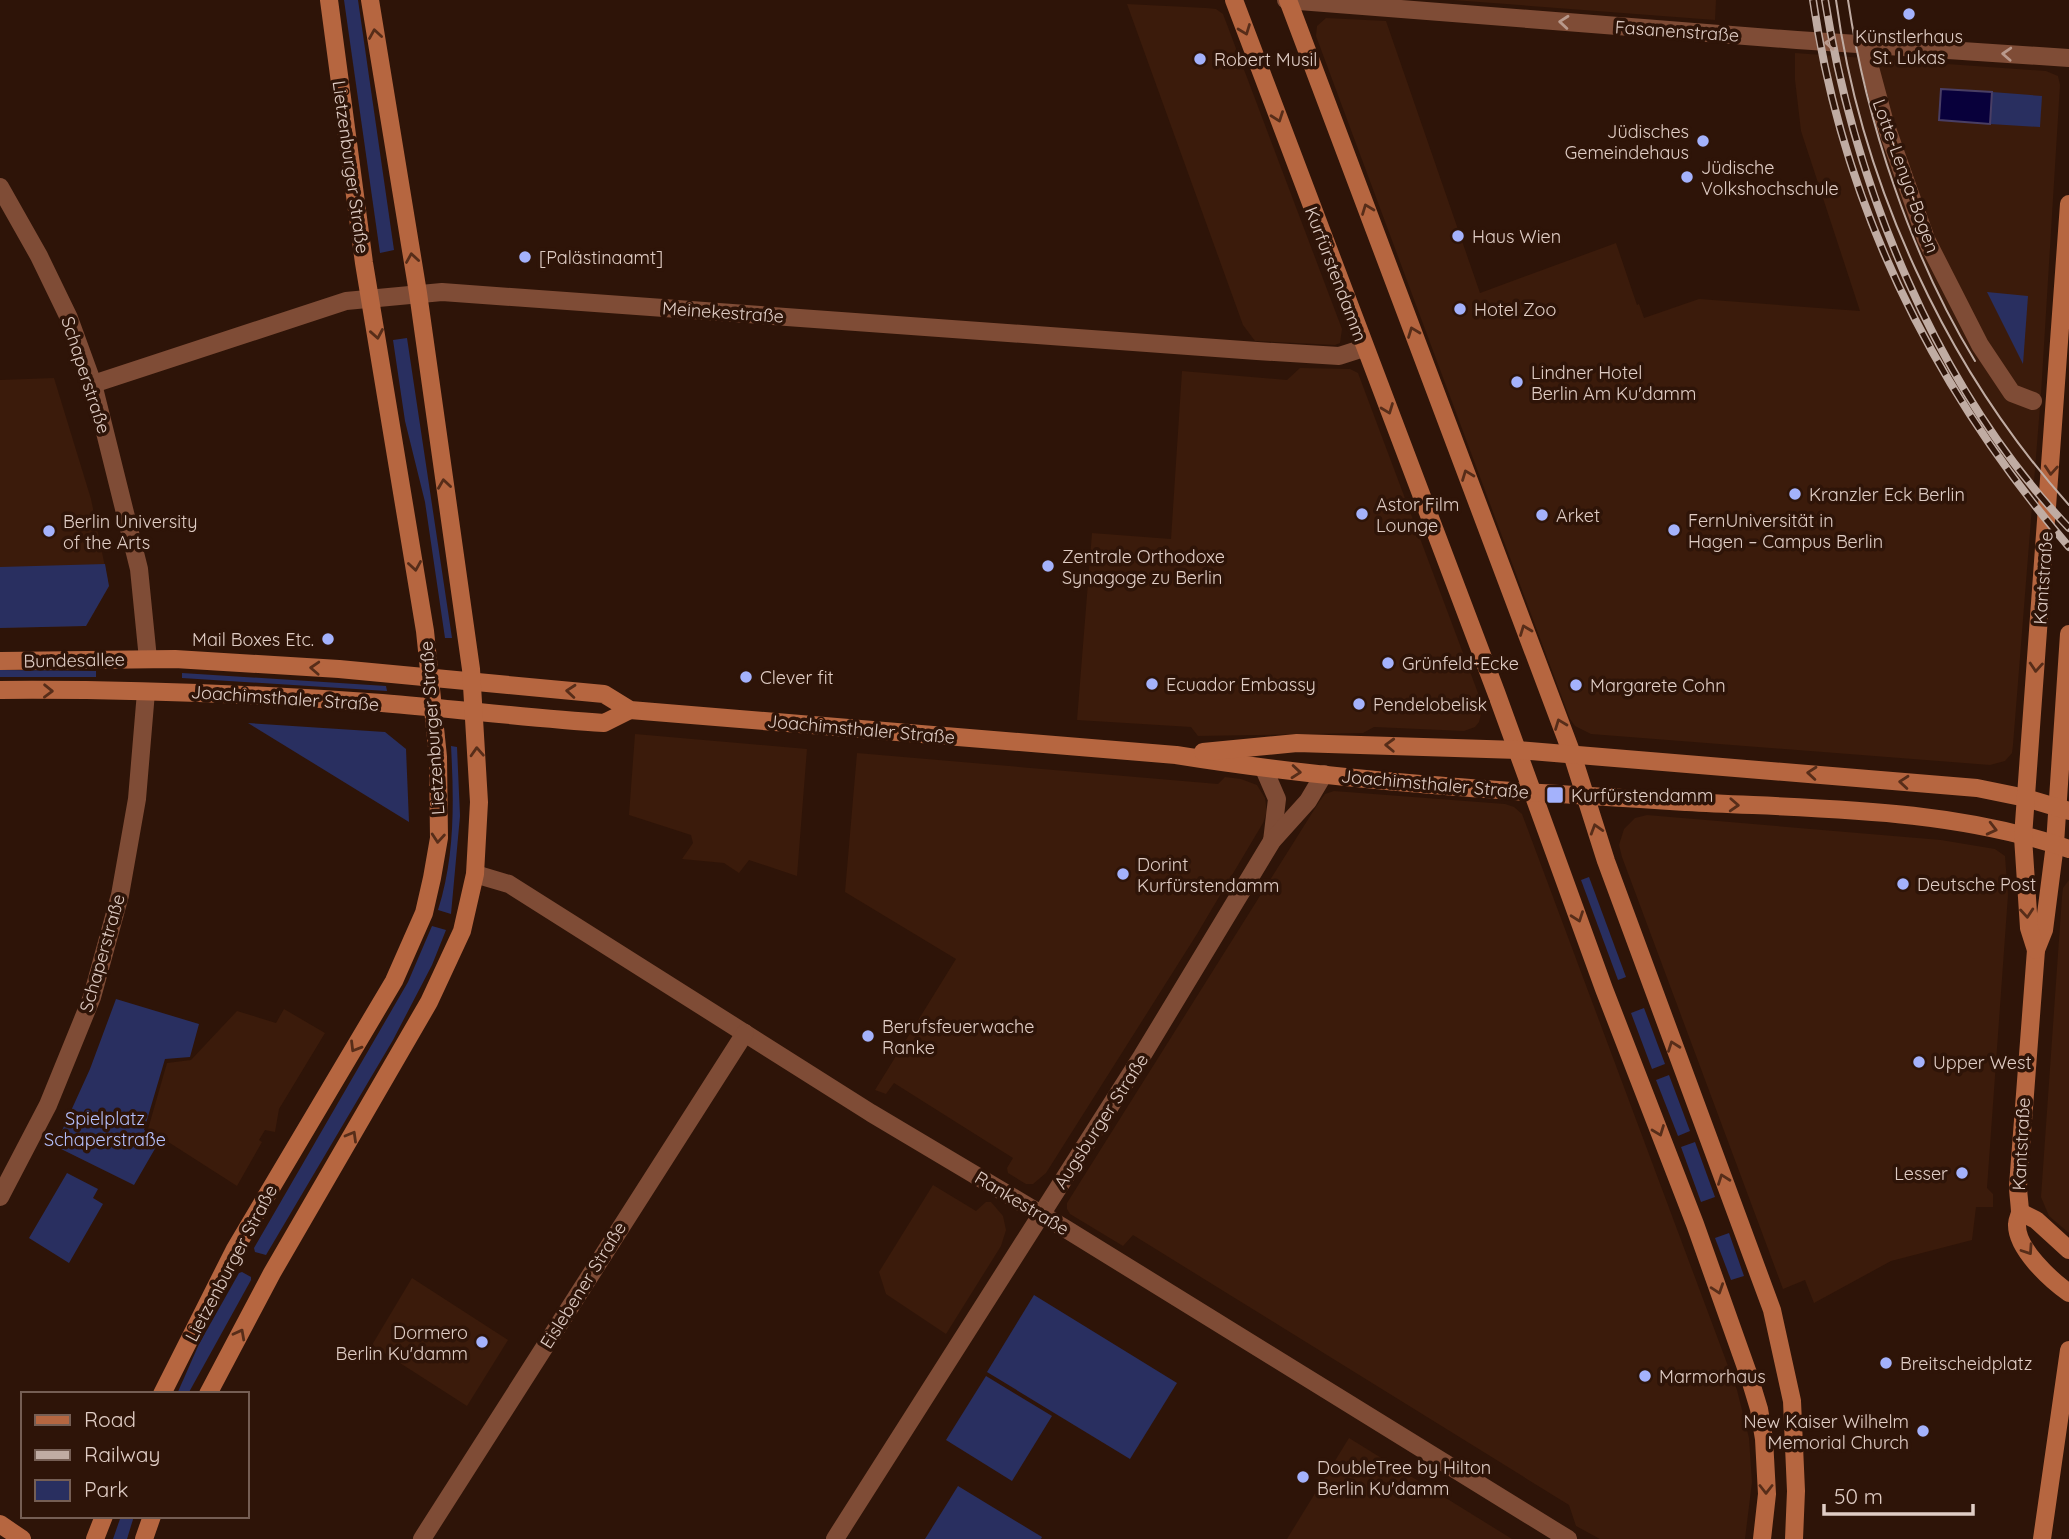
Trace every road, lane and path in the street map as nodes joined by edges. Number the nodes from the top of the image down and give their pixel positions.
1 (329, 0) edge
2 (370, 0) edge
3 (1234, 0) edge
4 (1287, 0) edge
5 (1864, 45) junction
6 (2069, 58) edge
7 (0, 187) edge
8 (2069, 204) edge
9 (418, 293) junction
10 (370, 298) junction
11 (1364, 348) junction
12 (93, 384) junction
13 (2033, 401) dead end
14 (2069, 635) edge
15 (148, 659) junction
16 (0, 661) edge
17 (431, 678) junction
18 (472, 682) junction
19 (0, 690) edge
20 (146, 692) junction
21 (434, 709) junction
22 (630, 710) junction
23 (474, 713) junction
24 (1518, 750) junction
25 (1572, 754) junction
26 (1175, 755) junction
27 (1264, 769) junction
28 (1324, 774) junction
29 (1532, 792) junction
30 (1587, 796) junction
31 (2026, 798) junction
32 (2063, 809) edge
33 (2023, 837) junction
34 (1272, 841) junction
35 (2062, 847) edge
36 (475, 874) junction
37 (2036, 950) junction
38 (745, 1032) junction
39 (0, 1197) edge
40 (2020, 1212) junction
41 (1041, 1214) junction
42 (2069, 1250) edge
43 (2069, 1293) edge
44 (2069, 1350) edge
45 (163, 1392) edge
46 (209, 1392) edge
47 (103, 1518) edge
48 (151, 1518) edge
49 (0, 1524) edge
50 (22, 1539) edge
51 (95, 1539) edge
52 (144, 1539) edge
53 (422, 1539) edge
54 (835, 1539) edge
55 (1568, 1539) edge
56 (1762, 1539) edge
57 (1794, 1539) edge
58 (2042, 1539) edge

1 - 10 main road, Lietzenburger Straße
9 -> 2 main road
3 -> 11 main road, Kurfürstendamm
5 -> 4 street, Fasanenstraße
25 -> 4 main road
6 -> 5 street, Fasanenstraße
5 - 13 street, Lotte-Lenya-Bogen
7 - 12 street, Schaperstraße
8 -> 31 main road, Kantstraße
9 - 10 street, Meinekestraße
9 - 11 street, Meinekestraße
18 -> 9 main road
10 - 12 street, Meinekestraße
10 -> 17 main road, Lietzenburger Straße
11 -> 24 main road, Kurfürstendamm
12 - 15 street, Schaperstraße
14 - 32 main road, Kantstraße
15 - 16 main road, Bundesallee
17 -> 15 main road, Joachimsthaler Straße
17 - 18 main road, Joachimsthaler Straße
17 - 21 main road, Lietzenburger Straße
22 -> 18 main road, Joachimsthaler Straße
18 - 23 main road
19 -> 20 main road, Bundesallee
20 - 21 main road, Joachimsthaler Straße
20 - 39 street, Schaperstraße
21 - 23 main road, Joachimsthaler Straße
21 -> 45 main road, Lietzenburger Straße
22 - 23 main road, Joachimsthaler Straße
22 - 26 main road, Joachimsthaler Straße
36 -> 23 main road
24 - 25 main road, Joachimsthaler Straße
24 -> 26 main road, Joachimsthaler Straße
24 - 29 main road, Kurfürstendamm
25 - 30 main road
31 -> 25 main road, Joachimsthaler Straße
26 - 27 main road, Joachimsthaler Straße
27 -> 28 main road, Joachimsthaler Straße
27 - 34 street, Augsburger Straße
28 - 29 main road, Joachimsthaler Straße
28 - 34 street, Augsburger Straße
29 - 30 main road, Joachimsthaler Straße
29 -> 56 main road, Kurfürstendamm
30 -> 33 main road, Joachimsthaler Straße
57 -> 30 main road
31 - 32 main road, Joachimsthaler Straße
31 - 33 main road, Kantstraße
32 - 35 main road, Kantstraße
33 - 35 main road, Joachimsthaler Straße
33 -> 37 main road, Kantstraße
34 - 41 street, Augsburger Straße
35 - 37 main road, Kantstraße
36 - 38 street, Rankestraße
46 -> 36 main road
37 - 40 main road, Kantstraße
38 - 41 street, Rankestraße
38 - 53 street, Eislebener Straße
40 - 42 main road, Kantstraße
40 -> 43 main road, Kantstraße
41 - 54 street, Augsburger Straße
41 - 55 street, Rankestraße
44 - 58 main road
47 - 51 main road
48 - 52 main road
49 - 50 main road

